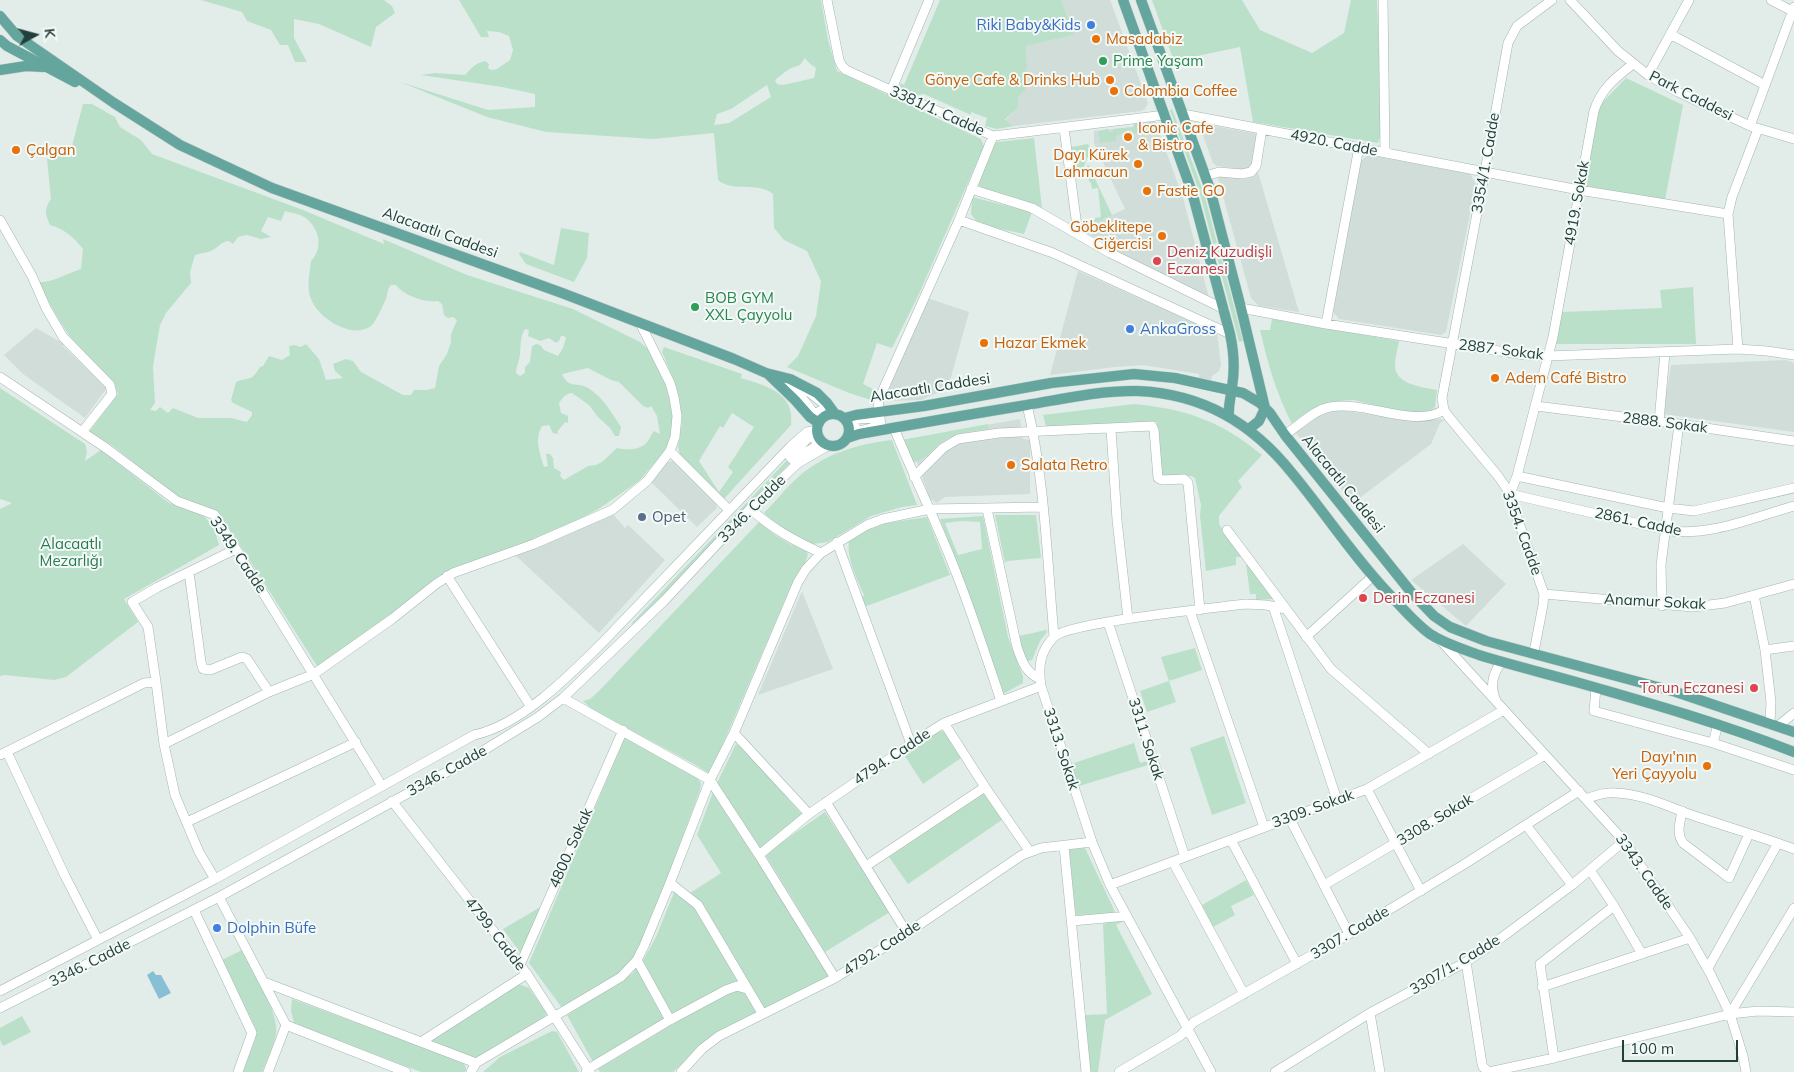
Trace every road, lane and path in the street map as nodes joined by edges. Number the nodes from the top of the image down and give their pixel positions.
1 (827, 0) edge
2 (929, 0) edge
3 (1123, 0) edge
4 (1383, 0) edge
5 (1552, 0) edge
6 (1570, 0) edge
7 (1689, 0) edge
8 (1771, 0) edge
9 (1143, 4) edge
10 (1793, 10) edge
11 (1128, 14) junction
12 (0, 16) edge
13 (14, 32) junction
14 (1670, 34) junction
15 (2, 44) edge
16 (1633, 64) junction
17 (48, 68) junction
18 (0, 70) edge
19 (1648, 75) junction
20 (1765, 86) junction
21 (891, 91) junction
22 (114, 103) junction
23 (1184, 114) junction
24 (1165, 115) junction
25 (1754, 127) junction
26 (1064, 128) junction
27 (1262, 129) junction
28 (993, 136) junction
29 (1794, 139) edge
30 (1359, 147) junction
31 (1385, 152) junction
32 (1485, 171) junction
33 (1206, 176) junction
34 (971, 189) junction
35 (1579, 190) junction
36 (1728, 214) junction
37 (0, 220) edge
38 (959, 220) junction
39 (1078, 234) junction
40 (1241, 308) junction
41 (1224, 309) junction
42 (640, 323) junction
43 (1326, 324) junction
44 (1230, 334) junction
45 (1452, 344) junction
46 (1738, 349) junction
47 (1665, 352) junction
48 (1794, 355) edge
49 (1547, 356) junction
50 (766, 373) junction
51 (0, 377) edge
52 (1232, 390) junction
53 (1027, 405) junction
54 (1536, 406) junction
55 (1266, 408) junction
56 (1444, 410) junction
57 (878, 412) junction
58 (840, 415) junction
59 (1228, 416) junction
60 (1659, 422) junction
61 (1679, 424) junction
62 (894, 428) junction
63 (817, 429) junction
64 (1111, 429) junction
65 (1250, 429) junction
66 (82, 432) junction
67 (1034, 433) junction
68 (1284, 435) junction
69 (847, 438) junction
70 (1794, 441) edge
71 (829, 445) junction
72 (670, 452) junction
73 (1518, 476) junction
74 (914, 477) junction
75 (1794, 488) edge
76 (1510, 494) junction
77 (1794, 506) edge
78 (1042, 507) junction
79 (1668, 508) junction
80 (750, 509) junction
81 (930, 509) junction
82 (987, 509) junction
83 (729, 510) junction
84 (1227, 530) dead end
85 (1666, 530) junction
86 (837, 542) junction
87 (236, 549) junction
88 (821, 553) junction
89 (189, 572) junction
90 (447, 576) junction
91 (1372, 577) junction
92 (1794, 584) edge
93 (1544, 594) junction
94 (1754, 595) junction
95 (1273, 606) junction
96 (1662, 606) junction
97 (1286, 609) junction
98 (1200, 610) junction
99 (1190, 611) junction
100 (1128, 619) junction
101 (1108, 622) junction
102 (1054, 636) junction
103 (1306, 637) junction
104 (1438, 638) junction
105 (1794, 646) edge
106 (1765, 650) junction
107 (1534, 652) junction
108 (1501, 662) junction
109 (314, 674) junction
110 (156, 682) junction
111 (1040, 682) junction
112 (1596, 688) junction
113 (269, 692) junction
114 (563, 698) junction
115 (1001, 701) junction
116 (1496, 702) junction
117 (532, 707) junction
118 (1504, 710) junction
119 (1794, 713) edge
120 (944, 723) junction
121 (1718, 724) junction
122 (1774, 725) junction
123 (623, 730) junction
124 (1794, 732) edge
125 (734, 733) junction
126 (356, 742) junction
127 (1713, 743) junction
128 (164, 744) junction
129 (911, 744) junction
130 (1794, 752) edge
131 (3, 754) edge
132 (1429, 754) junction
133 (1545, 755) junction
134 (1794, 770) edge
135 (710, 780) junction
136 (382, 786) junction
137 (986, 788) junction
138 (1367, 789) junction
139 (1579, 792) junction
140 (1586, 799) junction
141 (1338, 800) junction
142 (392, 801) junction
143 (826, 802) junction
144 (1682, 811) junction
145 (809, 814) junction
146 (1289, 817) junction
147 (187, 822) junction
148 (1526, 825) junction
149 (1264, 827) junction
150 (1749, 834) junction
151 (1231, 840) junction
152 (1624, 841) junction
153 (1092, 842) junction
154 (1778, 843) junction
155 (1396, 844) junction
156 (1064, 846) junction
157 (1794, 849) edge
158 (1030, 852) junction
159 (759, 855) junction
160 (1185, 857) junction
161 (1173, 862) junction
162 (866, 866) junction
163 (1590, 870) junction
164 (215, 879) junction
165 (670, 883) junction
166 (1572, 884) junction
167 (1110, 885) junction
168 (1324, 885) junction
169 (1421, 891) junction
170 (219, 897) junction
171 (1614, 906) junction
172 (1794, 908) edge
173 (194, 910) junction
174 (1127, 916) junction
175 (1072, 920) junction
176 (907, 933) junction
177 (1349, 934) junction
178 (1690, 938) junction
179 (98, 940) junction
180 (1642, 954) junction
181 (637, 960) junction
182 (1466, 962) junction
183 (1297, 964) junction
184 (520, 965) junction
185 (1708, 968) junction
186 (527, 974) junction
187 (835, 978) junction
188 (264, 982) junction
189 (1542, 987) junction
190 (747, 989) junction
191 (0, 991) edge
192 (1244, 994) junction
193 (0, 1008) edge
194 (1794, 1012) edge
195 (762, 1013) junction
196 (1370, 1013) junction
197 (1730, 1014) junction
198 (556, 1017) junction
199 (670, 1020) junction
200 (286, 1025) junction
201 (1187, 1030) junction
202 (421, 1042) junction
203 (1554, 1058) junction
204 (476, 1063) junction
205 (588, 1071) edge
206 (238, 1072) edge
207 (268, 1072) edge
208 (406, 1072) edge
209 (471, 1072) edge
210 (681, 1072) edge
211 (1086, 1072) edge
212 (1119, 1072) edge
213 (1211, 1072) edge
214 (1275, 1072) edge
215 (1380, 1072) edge
216 (1746, 1072) edge

1 - 21 street, 3381/1. Cadde
2 - 21 street
3 - 11 main road
4 - 31 street
5 - 32 street, 3354/1. Cadde
6 - 16 street, Park Caddesi
7 - 14 street
8 - 10 street
9 - 11 main road
9 - 23 main road
10 - 20 street
11 - 24 main road
12 - 13 main road
13 - 15 main road, Alacaatlı Caddesi
13 - 22 main road, Alacaatlı Caddesi
14 - 19 street
14 - 20 street
15 - 17 main road, Alacaatlı Caddesi
16 - 19 street, Park Caddesi
16 - 35 street, 4919. Sokak
17 - 18 main road
17 - 22 main road, Alacaatlı Caddesi
19 - 25 street, Park Caddesi
20 - 25 street
21 - 28 street, 3381/1. Cadde
22 - 42 main road, Alacaatlı Caddesi
23 - 27 street, 4920. Cadde
23 - 33 main road
24 - 26 street, 3381/1. Cadde
24 - 41 main road
25 - 29 street, Park Caddesi
25 - 36 street
26 - 28 street, 3381/1. Cadde
26 - 39 street
27 - 30 street, 4920. Cadde
27 - 33 street
28 - 34 street
30 - 31 street, 4920. Cadde
30 - 43 street
31 - 32 street, 4920. Cadde
32 - 35 street, 4920. Cadde
32 - 45 street, 3354/1. Cadde
33 - 40 main road
34 - 38 street
34 - 39 street
35 - 36 street, 4920. Cadde
35 - 49 street, 4919. Sokak
36 - 46 street
37 - 66 street
38 - 44 street
38 - 57 street
39 - 41 street
40 - 43 street, 2887. Sokak
40 - 55 main road
41 - 44 main road
42 - 50 main road, Alacaatlı Caddesi
42 - 72 street
43 - 45 street, 2887. Sokak
44 - 52 main road
45 - 49 street, 2887. Sokak
45 - 56 street
46 - 47 street, 2887. Sokak
46 - 48 street, 2887. Sokak
47 - 49 street, 2887. Sokak
47 - 60 street
49 - 54 street, 4919. Sokak
50 - 58 main road, Alacaatlı Caddesi
50 - 63 main road, Alacaatlı Caddesi
51 - 66 street, 3349. Cadde
52 - 55 main road, Alacaatlı Caddesi
52 - 57 main road, Alacaatlı Caddesi
52 - 59 main road
53 - 59 main road
53 - 62 main road
53 - 67 street
54 - 60 street, 2888. Sokak
54 - 73 street, 4919. Sokak
55 - 65 main road
55 - 68 main road, Alacaatlı Caddesi
56 - 68 street
56 - 76 street, 3354. Cadde
57 - 58 main road, Alacaatlı Caddesi
58 - 58 street
58 - 63 main road
58 - 69 main road
59 - 65 main road
60 - 61 street, 2888. Sokak
61 - 70 street, 2888. Sokak
61 - 79 street
62 - 69 main road
62 - 74 street
63 - 71 main road
63 - 83 street, 3346. Cadde
64 - 67 street
64 - 98 street
64 - 100 street
65 - 91 main road
66 - 87 street, 3349. Cadde
67 - 74 street
67 - 78 street
68 - 107 main road, Alacaatlı Caddesi
69 - 71 main road
71 - 80 street, 3346. Cadde
72 - 83 street
72 - 90 street
73 - 76 street, 4919. Sokak
73 - 79 street, 2861. Cadde
74 - 81 street
75 - 79 street, 2861. Cadde
76 - 85 street, 2861. Cadde
76 - 93 street, 3354. Cadde
77 - 85 street, 2861. Cadde
78 - 82 street
78 - 102 street
79 - 85 street
80 - 88 street
80 - 114 street, 3346. Cadde
81 - 82 street
81 - 86 street
81 - 115 street
82 - 111 street
83 - 117 street, 3346. Cadde
84 - 97 street
85 - 96 street
86 - 88 street
86 - 129 street
87 - 89 street
87 - 109 street, 3349. Cadde
88 - 125 street
89 - 110 street
89 - 113 street
90 - 109 street
90 - 117 street
91 - 103 street
91 - 104 main road
92 - 94 street, Anamur Sokak
93 - 96 street, Anamur Sokak
93 - 107 street, 3354. Cadde
94 - 96 street, Anamur Sokak
94 - 106 street
95 - 97 street
95 - 98 street
95 - 141 street
97 - 103 street
98 - 99 street
99 - 100 street
99 - 149 street
100 - 101 street
101 - 102 street
101 - 160 street, 3311. Sokak
102 - 111 street, 3313. Sokak
103 - 132 street
104 - 108 main road
104 - 116 street, 3343. Cadde
105 - 106 street
106 - 122 street
107 - 122 main road, Alacaatlı Caddesi
108 - 112 main road
108 - 116 street
109 - 113 street
109 - 126 street, 3349. Cadde
110 - 128 street
110 - 131 street
111 - 115 street, 4794. Cadde
111 - 153 street, 3313. Sokak
112 - 121 main road
112 - 127 street
113 - 128 street
114 - 123 street
114 - 142 street, 3346. Cadde
115 - 120 street, 4794. Cadde
116 - 118 street, 3343. Cadde
117 - 136 street, 3346. Cadde
118 - 132 street, 3309. Sokak
118 - 133 street, 3343. Cadde
119 - 122 street
120 - 129 street, 4794. Cadde
120 - 137 street
121 - 127 street
121 - 130 main road
122 - 124 main road, Alacaatlı Caddesi
123 - 135 street
123 - 184 street, 4800. Sokak
125 - 135 street
125 - 145 street
126 - 136 street, 3349. Cadde
126 - 147 street
127 - 134 street
128 - 147 street
129 - 143 street, 4794. Cadde
131 - 179 street
132 - 138 street, 3309. Sokak
133 - 139 street, 3343. Cadde
133 - 155 street, 3308. Sokak
135 - 159 street
135 - 165 street
136 - 164 street, 3346. Cadde
137 - 158 street
137 - 162 street
138 - 141 street, 3309. Sokak
138 - 155 street
139 - 140 street, 3343. Cadde
139 - 148 street, 3307. Cadde
140 - 144 street
140 - 152 street, 3343. Cadde
141 - 146 street, 3309. Sokak
142 - 170 street, 3346. Cadde
142 - 184 street, 4799. Cadde
143 - 145 street, 4794. Cadde
143 - 162 street
144 - 150 street
144 - 150 street
145 - 159 street, 4794. Cadde
146 - 149 street, 3309. Sokak
146 - 168 street
147 - 164 street
148 - 166 street
148 - 169 street, 3307. Cadde
149 - 151 street, 3309. Sokak
150 - 154 street
151 - 160 street, 3309. Sokak
151 - 183 street
152 - 163 street, 3307/1. Cadde
152 - 178 street, 3343. Cadde
153 - 156 street, 4792. Cadde
153 - 167 street, 3313. Sokak
154 - 157 street
154 - 185 street
155 - 168 street, 3308. Sokak
155 - 169 street
156 - 158 street, 4792. Cadde
156 - 175 street
158 - 176 street, 4792. Cadde
159 - 187 street
160 - 161 street, 3309. Sokak
161 - 167 street, 3309. Sokak
161 - 192 street
162 - 176 street
163 - 166 street, 3307/1. Cadde
163 - 171 street
164 - 179 street, 3346. Cadde
165 - 181 street
165 - 190 street
166 - 182 street, 3307/1. Cadde
167 - 174 street, 3313. Sokak
168 - 177 street
169 - 177 street, 3307. Cadde
170 - 173 street, 3346. Cadde
170 - 188 street
171 - 180 street
171 - 189 street
172 - 197 street
173 - 193 street, 3346. Cadde
173 - 206 street
174 - 175 street
174 - 201 street, 3313. Sokak
175 - 211 street
176 - 187 street, 4792. Cadde
177 - 183 street, 3307. Cadde
178 - 180 street
178 - 185 street, 3343. Cadde
179 - 191 street, 3346. Cadde
180 - 189 street
181 - 198 street
181 - 199 street
182 - 196 street, 3307/1. Cadde
182 - 203 street
183 - 192 street, 3307. Cadde
184 - 186 street, 4799. Cadde
185 - 197 street, 3343. Cadde
186 - 198 street, 4799. Cadde
186 - 202 street
187 - 195 street, 4792. Cadde
188 - 200 street
188 - 202 street
189 - 203 street
190 - 195 street
190 - 199 street
192 - 201 street, 3307. Cadde
194 - 197 street
195 - 210 street, 4792. Cadde
196 - 214 street, 3307/1. Cadde
196 - 215 street
197 - 203 street
197 - 216 street, 3343. Cadde
198 - 204 street
198 - 205 street, 4799. Cadde
199 - 205 street
200 - 207 street
200 - 208 street
201 - 212 street, 3307. Cadde
201 - 213 street, 3313. Sokak
202 - 204 street
204 - 209 street

